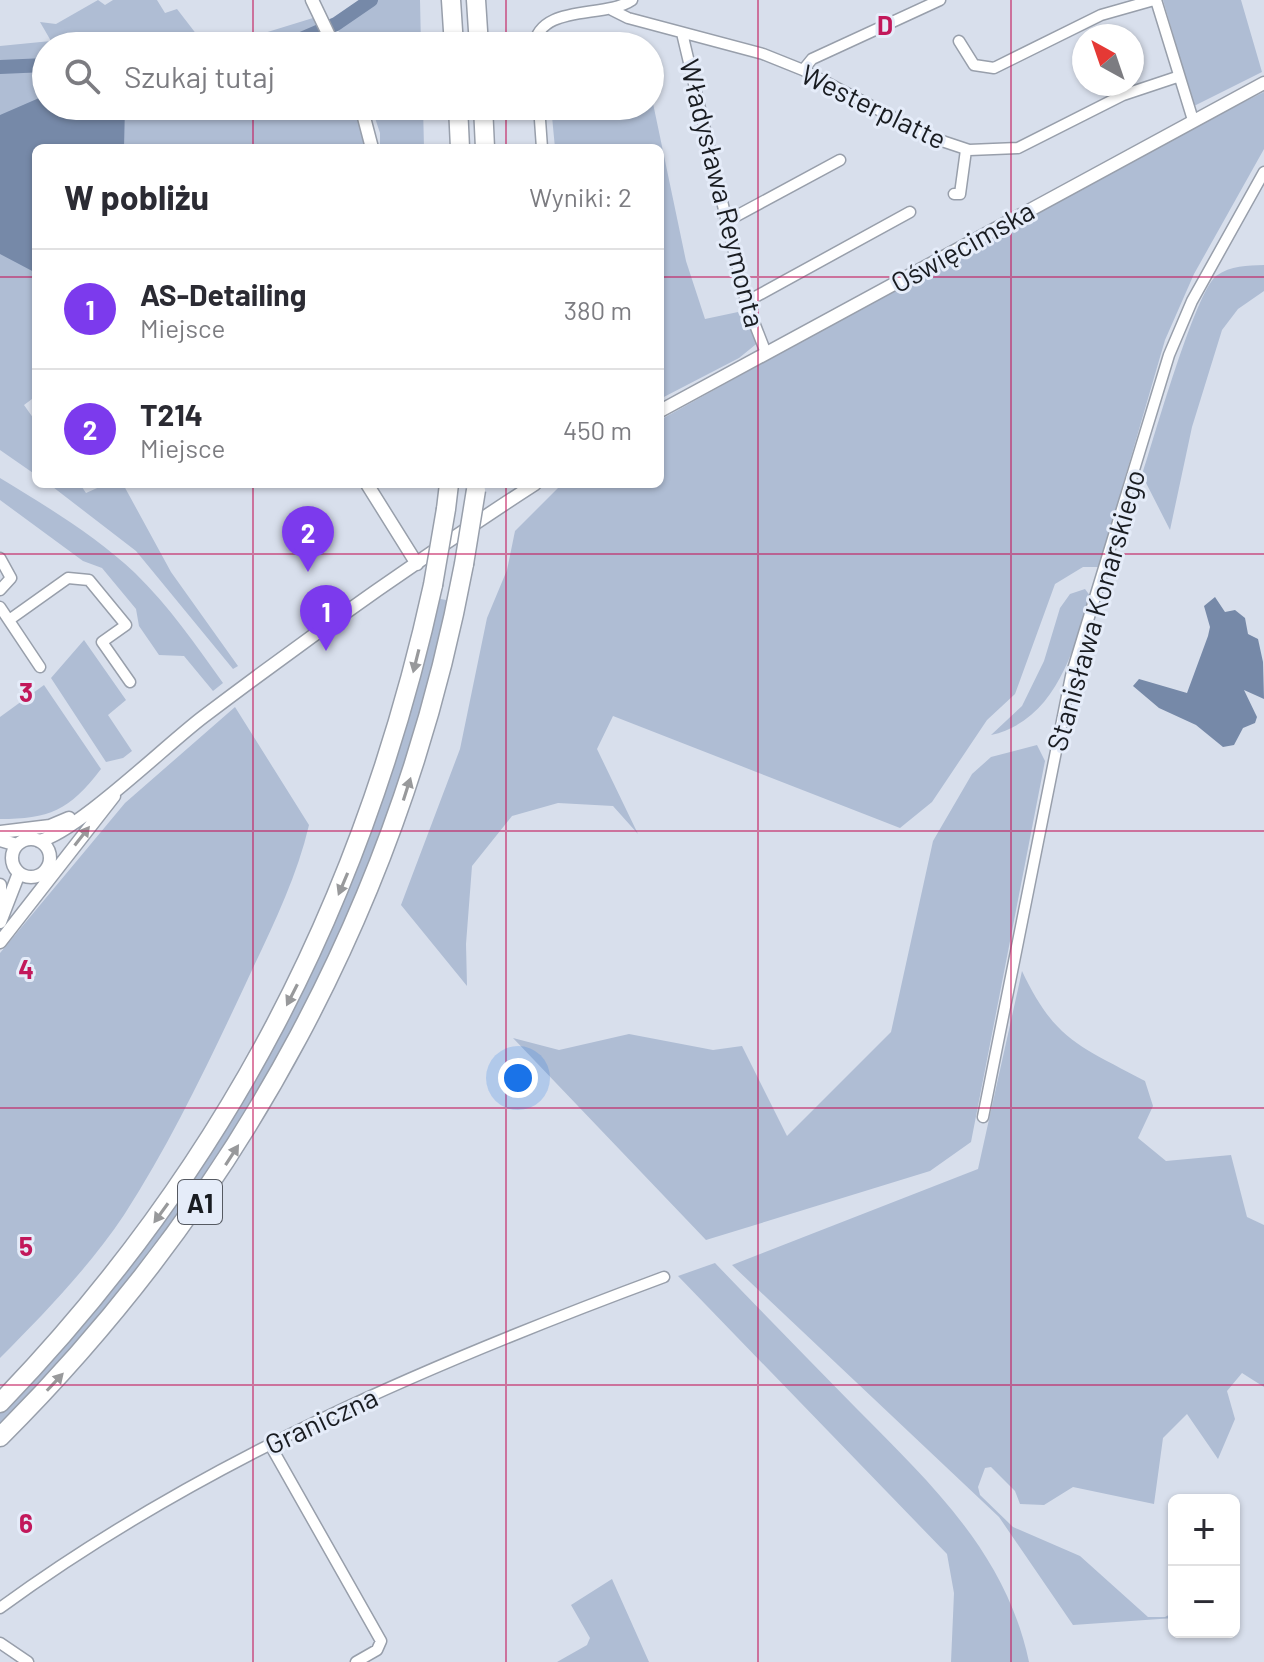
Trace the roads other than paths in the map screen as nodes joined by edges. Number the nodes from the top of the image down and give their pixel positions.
1 (312, 0) edge
2 (451, 0) edge
3 (476, 0) edge
4 (632, 0) edge
5 (940, 0) edge
6 (1155, 0) edge
7 (612, 10) junction
8 (327, 32) edge
9 (453, 32) edge
10 (478, 32) edge
11 (539, 32) edge
12 (682, 33) junction
13 (959, 41) dead end
14 (803, 70) junction
15 (1177, 77) junction
16 (1264, 83) edge
17 (365, 120) edge
18 (459, 120) edge
19 (484, 120) edge
20 (540, 120) edge
21 (1193, 120) junction
22 (371, 144) edge
23 (460, 144) edge
24 (485, 144) edge
25 (542, 144) edge
26 (966, 150) junction
27 (840, 160) dead end
28 (1264, 172) edge
29 (954, 194) dead end
30 (910, 212) dead end
31 (727, 221) junction
32 (746, 302) junction
33 (766, 353) junction
34 (664, 409) edge
35 (370, 488) edge
36 (449, 488) edge
37 (476, 488) edge
38 (529, 488) edge
39 (0, 558) edge
40 (417, 564) junction
41 (0, 590) edge
42 (0, 607) edge
43 (9, 620) junction
44 (40, 667) dead end
45 (130, 682) dead end
46 (134, 773) junction
47 (87, 811) junction
48 (0, 832) edge
49 (0, 840) edge
50 (39, 841) junction
51 (10, 850) edge
52 (49, 852) junction
53 (24, 875) junction
54 (0, 885) edge
55 (2, 914) edge
56 (0, 942) edge
57 (983, 1117) dead end
58 (664, 1277) dead end
59 (0, 1403) edge
60 (0, 1437) edge
61 (269, 1443) junction
62 (0, 1608) edge
63 (0, 1643) edge
64 (28, 1662) edge
65 (356, 1662) edge

1 - 8 street
2 - 9 highway
3 - 10 highway
4 - 7 street
5 - 14 street
6 - 13 street
6 - 15 street
7 - 11 street
7 - 12 street, Westerplatte
12 - 14 street, Westerplatte
12 - 31 street, Władysława Reymonta
14 - 26 street, Westerplatte
15 - 21 street
15 - 26 street, Westerplatte
16 - 21 street, Oświęcimska
17 - 22 street
18 - 23 highway
19 - 24 highway
20 - 25 street
21 - 33 street, Oświęcimska
26 - 29 street
27 - 31 street
28 - 57 street, Stanisława Konarskiego
30 - 32 street
31 - 32 street, Władysława Reymonta
32 - 33 street, Władysława Reymonta
33 - 34 street, Oświęcimska
35 - 40 street
36 -> 59 highway, A1, bridge
60 -> 37 highway, A1, bridge
38 - 40 street
39 - 41 street
40 - 46 street
42 - 43 street
43 - 44 street
43 - 45 street
46 - 47 street
56 -> 46 street
47 - 48 street
47 - 50 street
47 - 52 street
49 - 51 street
50 - 51 street
50 - 52 street
51 - 53 street
52 - 53 street
53 - 55 street
54 - 55 street
58 - 61 street, Graniczna
61 - 62 street, Graniczna
61 - 65 street
63 - 64 street

